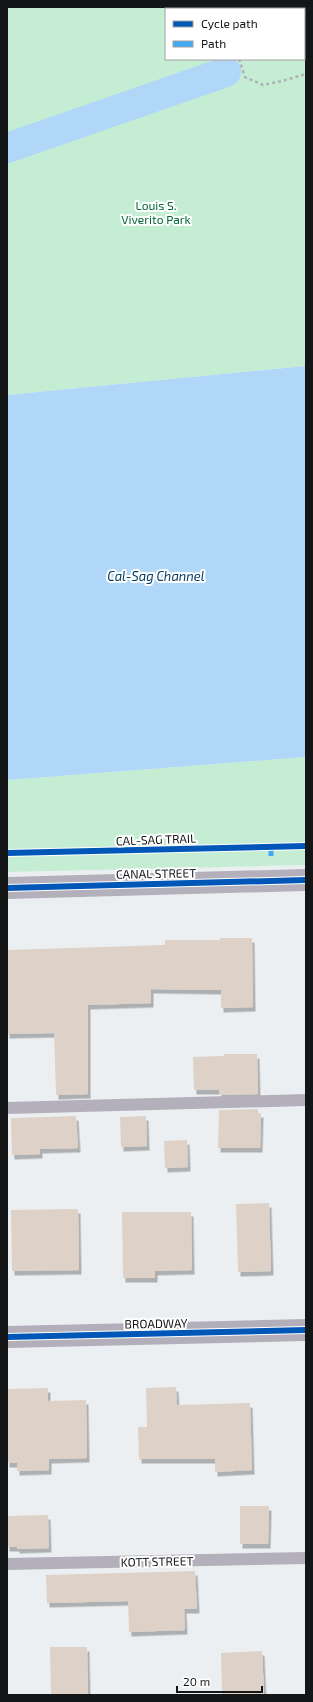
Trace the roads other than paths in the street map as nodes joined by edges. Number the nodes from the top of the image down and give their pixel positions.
1 (306, 880) edge
2 (7, 888) edge
3 (306, 1100) edge
4 (7, 1108) edge
5 (306, 1330) edge
6 (7, 1337) edge
7 (306, 1558) edge
8 (7, 1564) edge

1 - 2 street, CANAL STREET
3 - 4 lane
5 - 6 street, BROADWAY
7 - 8 lane, KOTT STREET

